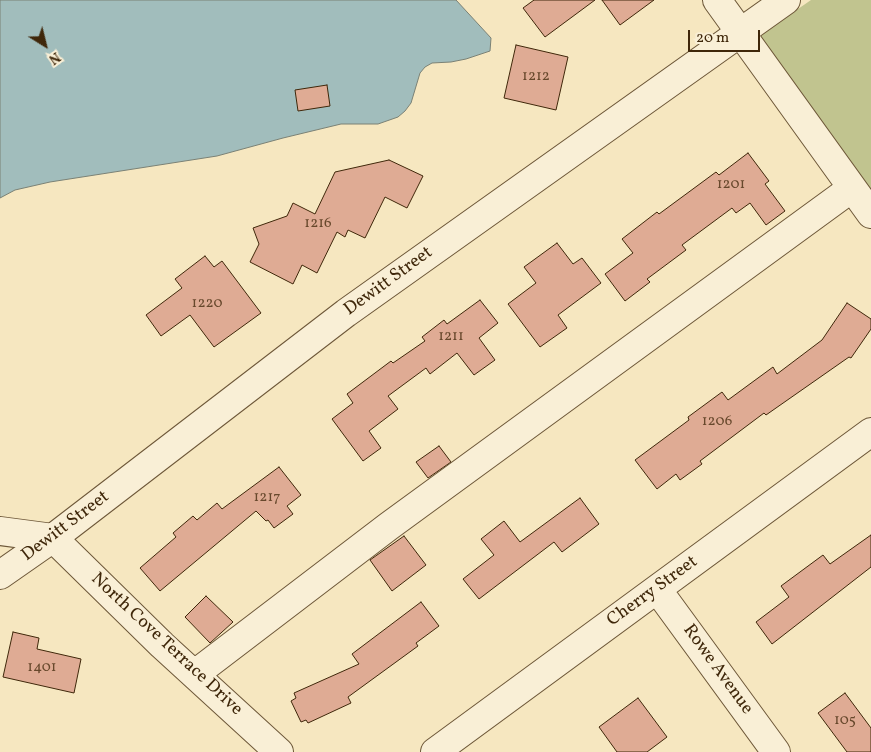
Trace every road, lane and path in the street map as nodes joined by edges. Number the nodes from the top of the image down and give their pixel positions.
1 (717, 0) edge
2 (786, 0) edge
3 (740, 32) junction
4 (852, 188) junction
5 (871, 214) edge
6 (871, 432) edge
7 (0, 532) edge
8 (52, 538) junction
9 (0, 575) edge
10 (657, 589) junction
11 (195, 674) junction
12 (279, 752) edge
13 (435, 752) edge
14 (776, 752) edge

1 - 3 street
2 - 3 street, Dewitt Street
3 - 4 street
3 - 8 street, Dewitt Street
4 - 5 street
4 - 11 street
6 - 10 street, Cherry Street
7 - 8 street
8 - 9 street, Dewitt Street
8 - 11 street, North Cove Terrace Drive
10 - 13 street, Cherry Street
10 - 14 street, Rowe Avenue
11 - 12 street, North Cove Terrace Drive

